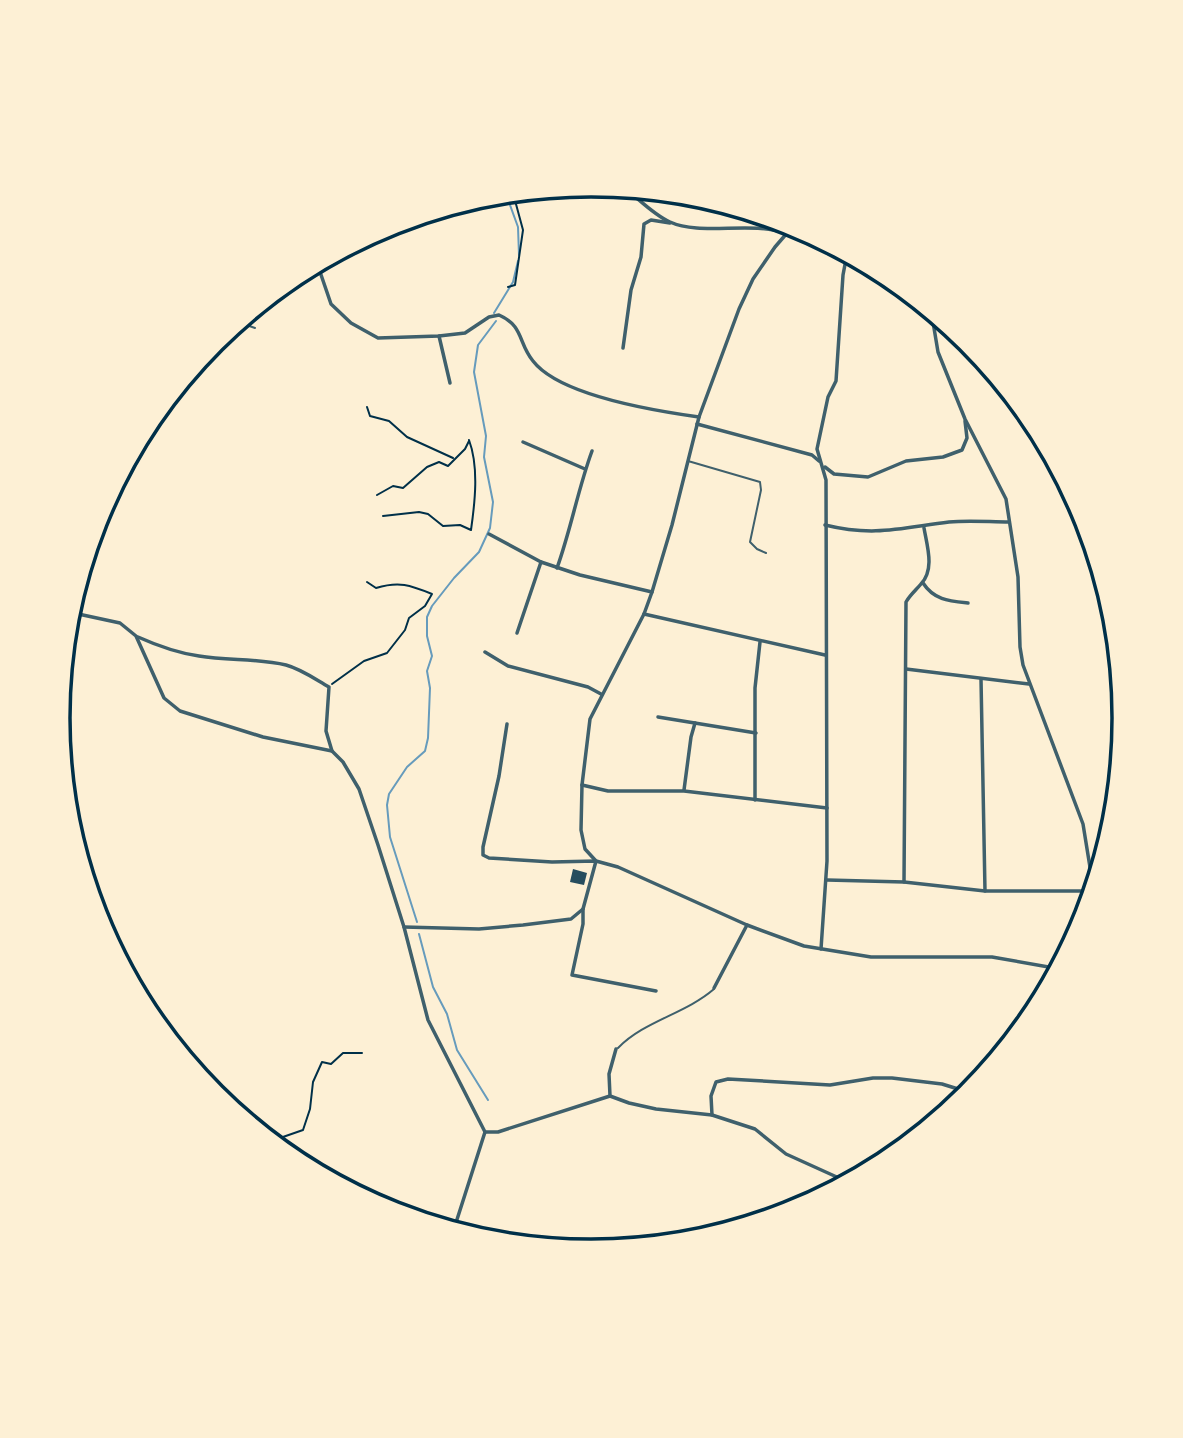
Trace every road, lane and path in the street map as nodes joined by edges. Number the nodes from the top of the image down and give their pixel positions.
1 (639, 200) edge
2 (516, 203) edge
3 (672, 223) junction
4 (773, 230) edge
5 (785, 235) edge
6 (846, 264) edge
7 (321, 273) edge
8 (508, 287) dead end
9 (249, 326) edge
10 (934, 326) edge
11 (255, 328) dead end
12 (439, 337) junction
13 (623, 348) dead end
14 (450, 383) dead end
15 (367, 407) dead end
16 (699, 417) junction
17 (965, 419) junction
18 (697, 424) junction
19 (523, 442) dead end
20 (592, 451) dead end
21 (454, 458) junction
22 (688, 461) junction
23 (824, 466) junction
24 (585, 469) junction
25 (377, 495) dead end
26 (383, 516) dead end
27 (1009, 522) junction
28 (825, 525) junction
29 (923, 528) junction
30 (489, 534) dead end
31 (766, 553) dead end
32 (541, 562) junction
33 (557, 568) junction
34 (367, 582) dead end
35 (923, 583) junction
36 (652, 592) junction
37 (968, 603) dead end
38 (644, 614) junction
39 (81, 615) edge
40 (517, 633) dead end
41 (136, 636) junction
42 (760, 642) junction
43 (485, 652) dead end
44 (825, 655) junction
45 (906, 669) junction
46 (981, 679) junction
47 (1029, 684) junction
48 (329, 687) junction
49 (601, 694) junction
50 (658, 717) dead end
51 (695, 723) junction
52 (507, 724) dead end
53 (756, 733) junction
54 (332, 751) junction
55 (582, 785) junction
56 (684, 791) junction
57 (755, 800) junction
58 (827, 808) junction
59 (596, 861) junction
60 (1090, 869) edge
61 (826, 880) junction
62 (905, 882) junction
63 (985, 891) junction
64 (1083, 892) edge
65 (583, 909) junction
66 (747, 926) junction
67 (404, 927) junction
68 (821, 949) junction
69 (1050, 967) edge
70 (714, 988) joint
71 (656, 991) dead end
72 (617, 1049) joint
73 (362, 1053) dead end
74 (959, 1089) edge
75 (610, 1096) junction
76 (712, 1115) junction
77 (485, 1132) junction
78 (281, 1138) edge
79 (839, 1178) edge
80 (456, 1223) edge

1 - 3 street
2 - 8 path
3 - 4 street
3 - 13 street
5 - 16 street
6 - 23 street
7 - 12 street
9 - 11 lane
10 - 17 street
12 - 14 street
12 - 16 street
15 - 21 path
16 - 18 street
17 - 23 street
17 - 27 street
18 - 22 street
18 - 23 street
19 - 24 street
20 - 24 street
21 - 25 path
21 - 26 path
22 - 31 lane
22 - 36 street
23 - 28 street
24 - 33 street
27 - 29 street
27 - 47 street
28 - 29 street
28 - 44 street
29 - 35 street
30 - 32 street
32 - 33 street
32 - 40 street
33 - 36 street
34 - 48 path
35 - 37 street
35 - 45 street
36 - 38 street
38 - 42 street
38 - 49 street
39 - 41 street
41 - 48 street
41 - 54 street
42 - 44 street
42 - 53 street
43 - 49 street
44 - 58 street
45 - 46 street
45 - 62 street
46 - 47 street
46 - 63 street
47 - 60 street
48 - 54 street
49 - 55 street
50 - 51 street
51 - 53 street
51 - 56 street
52 - 59 street
53 - 57 street
54 - 67 street
55 - 56 street
55 - 59 street
56 - 57 street
57 - 58 street
58 - 61 street
59 - 65 street
59 - 66 street
61 - 62 street
61 - 68 street
62 - 63 street
63 - 64 street
65 - 67 street
65 - 71 street
66 - 68 street
66 - 70 street
67 - 77 street
68 - 69 street
70 - 72 lane
72 - 75 street
73 - 78 path
74 - 76 street
75 - 76 street
75 - 77 street
76 - 79 street
77 - 80 street

